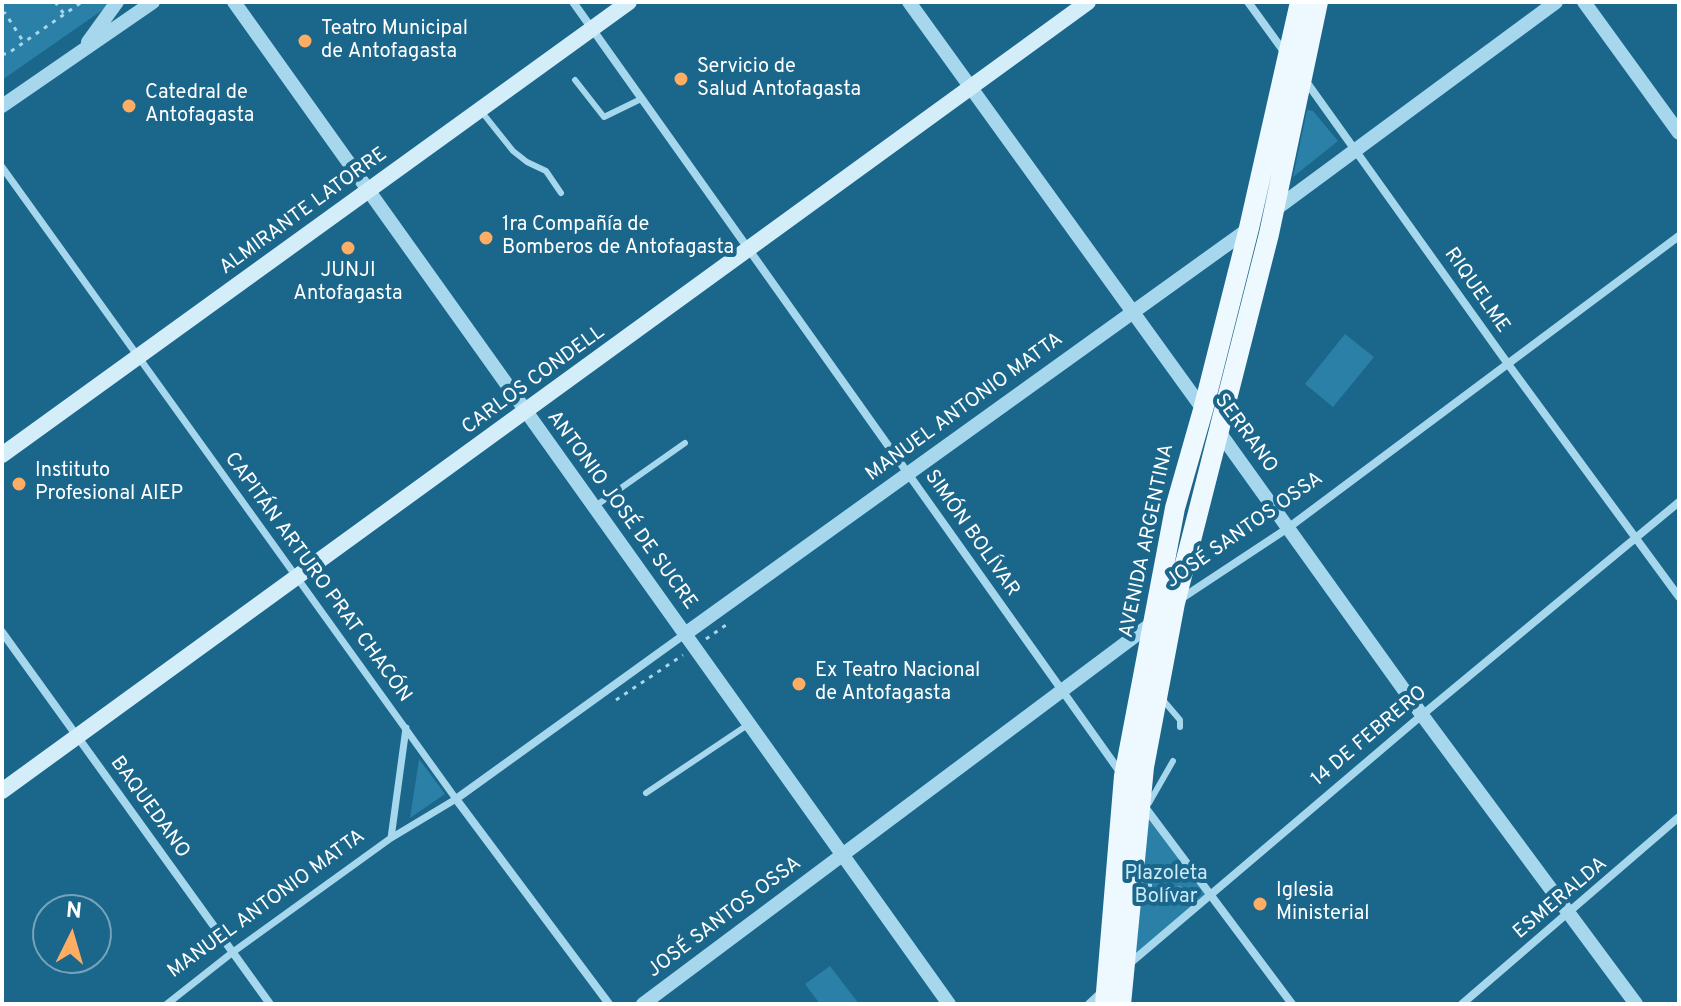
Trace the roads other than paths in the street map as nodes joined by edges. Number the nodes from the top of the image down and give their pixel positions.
1 (117, 2) edge
2 (153, 2) edge
3 (234, 2) edge
4 (573, 2) edge
5 (629, 2) edge
6 (909, 2) edge
7 (1088, 2) edge
8 (1248, 2) edge
9 (1300, 2) edge
10 (1318, 2) edge
11 (1556, 2) edge
12 (1584, 2) edge
13 (592, 29) junction
14 (80, 52) junction
15 (1286, 55) junction
16 (1301, 74) junction
17 (575, 80) dead end
18 (972, 88) junction
19 (641, 99) junction
20 (2, 106) edge
21 (481, 111) junction
22 (1679, 133) edge
23 (1356, 149) junction
24 (2, 167) edge
25 (368, 191) junction
26 (561, 193) dead end
27 (1274, 210) junction
28 (1249, 228) junction
29 (1679, 236) edge
30 (748, 251) junction
31 (1132, 312) junction
32 (138, 357) junction
33 (1508, 364) junction
34 (1203, 410) junction
35 (526, 412) junction
36 (1218, 430) junction
37 (685, 443) dead end
38 (2, 455) edge
39 (908, 473) junction
40 (1679, 502) edge
41 (594, 507) junction
42 (1288, 528) junction
43 (1635, 538) junction
44 (297, 577) junction
45 (1679, 597) edge
46 (1175, 603) junction
47 (1154, 622) junction
48 (2, 632) edge
49 (685, 634) junction
50 (1062, 691) junction
51 (1158, 694) junction
52 (1422, 715) junction
53 (749, 724) junction
54 (1180, 727) dead end
55 (406, 728) junction
56 (77, 736) junction
57 (1173, 761) dead end
58 (1124, 776) junction
59 (2, 791) edge
60 (646, 793) dead end
61 (456, 799) junction
62 (1143, 804) junction
63 (1679, 817) edge
64 (391, 838) junction
65 (843, 855) junction
66 (1209, 894) junction
67 (1570, 913) junction
68 (233, 952) junction
69 (1124, 969) junction
70 (1106, 996) edge
71 (167, 1004) edge
72 (270, 1004) edge
73 (609, 1004) edge
74 (643, 1004) edge
75 (949, 1004) edge
76 (1089, 1004) edge
77 (1121, 1004) edge
78 (1292, 1004) edge
79 (1462, 1004) edge
80 (1636, 1004) edge

1 - 14 street
2 - 14 street
3 - 25 street, ANTONIO JOSÉ DE SUCRE
4 - 13 street, SIMÓN BOLÍVAR
5 - 13 main road, ALMIRANTE LATORRE
6 - 18 street, SERRANO
7 - 18 main road, CARLOS CONDELL
8 - 15 street, RIQUELME
9 - 15 main road, AVENIDA ARGENTINA
10 - 16 main road, AVENIDA ARGENTINA
11 - 23 street, MANUEL ANTONIO MATTA
12 - 22 street
13 - 19 street, SIMÓN BOLÍVAR
13 - 21 main road, ALMIRANTE LATORRE
14 - 20 street
15 - 16 street, RIQUELME
15 - 28 main road, AVENIDA ARGENTINA
16 - 23 street, RIQUELME
16 - 27 main road, AVENIDA ARGENTINA
17 - 19 lane
18 - 30 main road, CARLOS CONDELL
18 - 31 street, SERRANO
19 - 30 street, SIMÓN BOLÍVAR
21 - 25 main road, ALMIRANTE LATORRE
21 - 26 lane
23 - 27 street, MANUEL ANTONIO MATTA
23 - 33 street, RIQUELME
24 - 32 street, CAPITÁN ARTURO PRAT CHACÓN
25 - 32 main road, ALMIRANTE LATORRE
25 - 35 street, ANTONIO JOSÉ DE SUCRE
27 - 28 street, MANUEL ANTONIO MATTA
27 - 36 main road, AVENIDA ARGENTINA
28 - 31 street, MANUEL ANTONIO MATTA
28 - 34 main road, AVENIDA ARGENTINA
29 - 33 street, JOSÉ SANTOS OSSA
30 - 35 main road, CARLOS CONDELL
30 - 39 street, SIMÓN BOLÍVAR
31 - 34 street, SERRANO
31 - 39 street, MANUEL ANTONIO MATTA
32 - 38 main road, ALMIRANTE LATORRE
32 - 44 street, CAPITÁN ARTURO PRAT CHACÓN
33 - 42 street, JOSÉ SANTOS OSSA
33 - 43 street, RIQUELME
34 - 36 street, SERRANO
34 - 47 main road, AVENIDA ARGENTINA
35 - 41 street, ANTONIO JOSÉ DE SUCRE
35 - 44 main road, CARLOS CONDELL
36 - 42 street, SERRANO
36 - 46 main road, AVENIDA ARGENTINA
37 - 41 lane
39 - 49 street, MANUEL ANTONIO MATTA
39 - 50 street, SIMÓN BOLÍVAR
40 - 43 street, 14 DE FEBRERO
41 - 49 street, ANTONIO JOSÉ DE SUCRE
42 - 46 street, JOSÉ SANTOS OSSA
42 - 52 street, SERRANO
43 - 45 street, RIQUELME
43 - 52 street, 14 DE FEBRERO
44 - 55 street, CAPITÁN ARTURO PRAT CHACÓN
44 - 56 main road, CARLOS CONDELL
46 - 47 street, JOSÉ SANTOS OSSA
46 - 51 main road, AVENIDA ARGENTINA
47 - 50 street, JOSÉ SANTOS OSSA
47 - 58 main road, AVENIDA ARGENTINA
48 - 56 street, BAQUEDANO
49 - 53 street, ANTONIO JOSÉ DE SUCRE
49 - 61 street, MANUEL ANTONIO MATTA
50 - 58 street, SIMÓN BOLÍVAR
50 - 65 street, JOSÉ SANTOS OSSA
51 - 54 lane
51 - 62 main road, AVENIDA ARGENTINA
52 - 66 street, 14 DE FEBRERO
52 - 67 street, SERRANO
53 - 60 lane
53 - 65 street, ANTONIO JOSÉ DE SUCRE
55 - 61 street, CAPITÁN ARTURO PRAT CHACÓN
55 - 64 street, MANUEL ANTONIO MATTA
56 - 59 main road, CARLOS CONDELL
56 - 68 street, BAQUEDANO
57 - 62 lane
58 - 62 street, SIMÓN BOLÍVAR
58 - 70 main road, AVENIDA ARGENTINA
61 - 64 street, MANUEL ANTONIO MATTA
61 - 73 street, CAPITÁN ARTURO PRAT CHACÓN
62 - 66 street, SIMÓN BOLÍVAR
62 - 69 main road, AVENIDA ARGENTINA
63 - 67 street, ESMERALDA
64 - 68 street, MANUEL ANTONIO MATTA
65 - 74 street, JOSÉ SANTOS OSSA
65 - 75 street, ANTONIO JOSÉ DE SUCRE
66 - 69 street, 14 DE FEBRERO
66 - 78 street, SIMÓN BOLÍVAR
67 - 79 street, ESMERALDA
67 - 80 street, SERRANO
68 - 71 street, MANUEL ANTONIO MATTA
68 - 72 street, BAQUEDANO
69 - 70 street, 14 DE FEBRERO
69 - 77 main road, AVENIDA ARGENTINA
70 - 76 street, 14 DE FEBRERO

